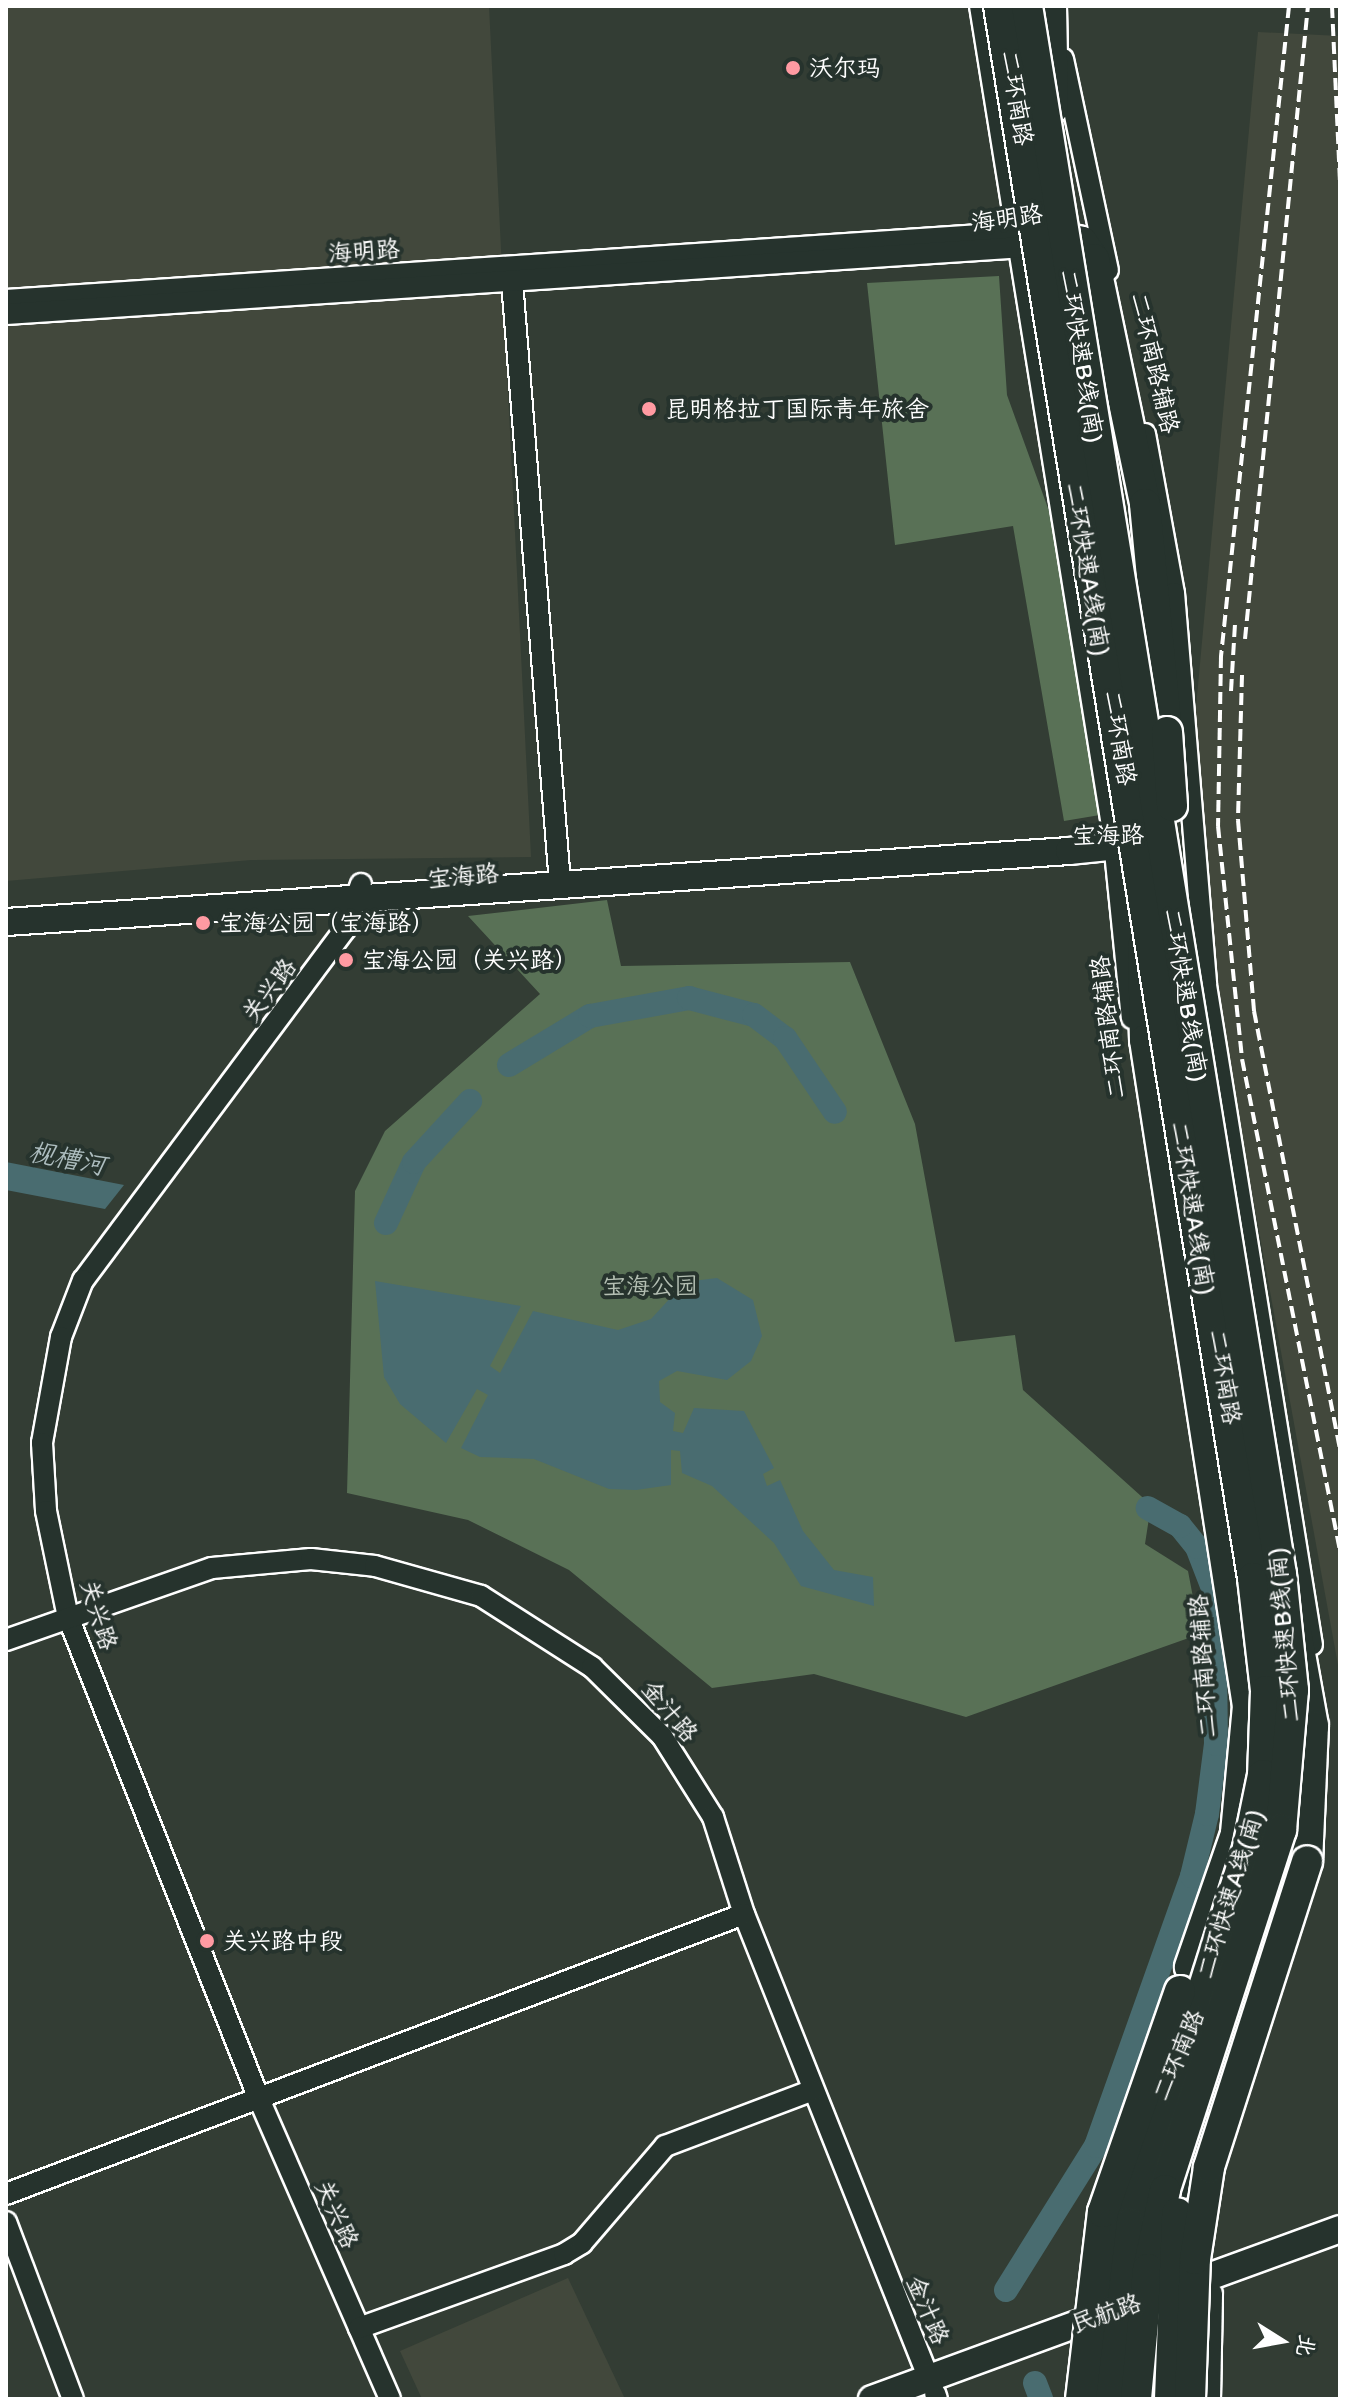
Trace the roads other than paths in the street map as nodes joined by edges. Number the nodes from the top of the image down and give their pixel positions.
1 (980, 6) edge
2 (1001, 6) edge
3 (1025, 6) edge
4 (1053, 6) edge
5 (1100, 234) junction
6 (1038, 235) junction
7 (511, 275) junction
8 (6, 300) edge
9 (6, 314) edge
10 (1191, 830) junction
11 (1131, 837) junction
12 (559, 876) junction
13 (360, 891) junction
14 (6, 906) edge
15 (6, 922) edge
16 (1189, 1011) junction
17 (1218, 1492) junction
18 (1269, 1525) junction
19 (68, 1617) junction
20 (6, 1640) edge
21 (1263, 1657) junction
22 (1259, 1800) junction
23 (1281, 1830) junction
24 (744, 1914) junction
25 (1190, 1967) junction
26 (813, 2090) junction
27 (259, 2099) junction
28 (6, 2194) edge
29 (6, 2222) edge
30 (1340, 2229) edge
31 (1340, 2247) edge
32 (1212, 2293) junction
33 (1157, 2304) junction
34 (1100, 2324) junction
35 (359, 2328) junction
36 (930, 2392) edge
37 (73, 2399) edge
38 (390, 2399) edge
39 (872, 2399) edge
40 (1081, 2399) edge
41 (1095, 2399) edge
42 (1108, 2399) edge
43 (1136, 2399) edge
44 (1151, 2399) edge
45 (1170, 2399) edge
46 (1190, 2399) edge
47 (1210, 2399) edge

1 - 6 street, 二环南路辅路
2 - 6 main road, 二环南路
2 - 21 highway, 二环快速A线(南), bridge
3 - 6 highway, 二环快速B线(南), bridge
4 - 5 street, 二环南路辅路
4 - 6 highway, bridge
5 - 6 street, 海明路
5 - 10 street, 二环南路辅路
6 - 7 street, 海明路
6 - 11 main road, 二环南路
6 - 11 street, 二环南路辅路
6 - 16 highway, 二环快速B线(南), bridge
6 - 16 highway, bridge
7 - 8 street, 海明路
7 - 9 street, 海明路
7 - 12 street
10 - 11 street
10 - 33 street, 二环南路辅路
11 - 12 main road, 宝海路
11 - 17 highway
11 - 18 main road, 二环南路
11 - 34 street, 二环南路辅路
11 - 34 main road, 二环南路
12 - 13 main road, 宝海路
13 - 14 main road, 宝海路
13 - 15 main road, 宝海路
13 - 19 street, 关兴路
16 - 23 highway, 二环快速B线(南), bridge
17 - 21 highway, bridge
17 - 25 highway
18 - 33 main road, 二环南路
18 - 46 highway, bridge
19 - 20 street, 金汁路
19 - 24 street, 金汁路
19 - 27 street, 关兴路
21 - 22 highway, 二环快速A线(南), bridge
22 - 25 highway, bridge
22 - 42 highway, 二环快速A线(南), bridge
23 - 43 highway, 二环快速B线(南), bridge
23 - 45 highway, bridge
24 - 26 street, 金汁路
24 - 27 street
25 - 40 highway, bridge
26 - 35 street
26 - 36 street, 金汁路
27 - 28 street
27 - 35 street, 关兴路
29 - 37 street
30 - 33 main road, 民航路
31 - 32 main road, 民航路
32 - 33 main road, 民航路
32 - 47 street
33 - 34 main road, 民航路
33 - 44 main road, 二环南路
34 - 36 main road, 民航路
34 - 41 main road, 二环南路
35 - 38 street, 关兴路
36 - 39 main road, 民航路

